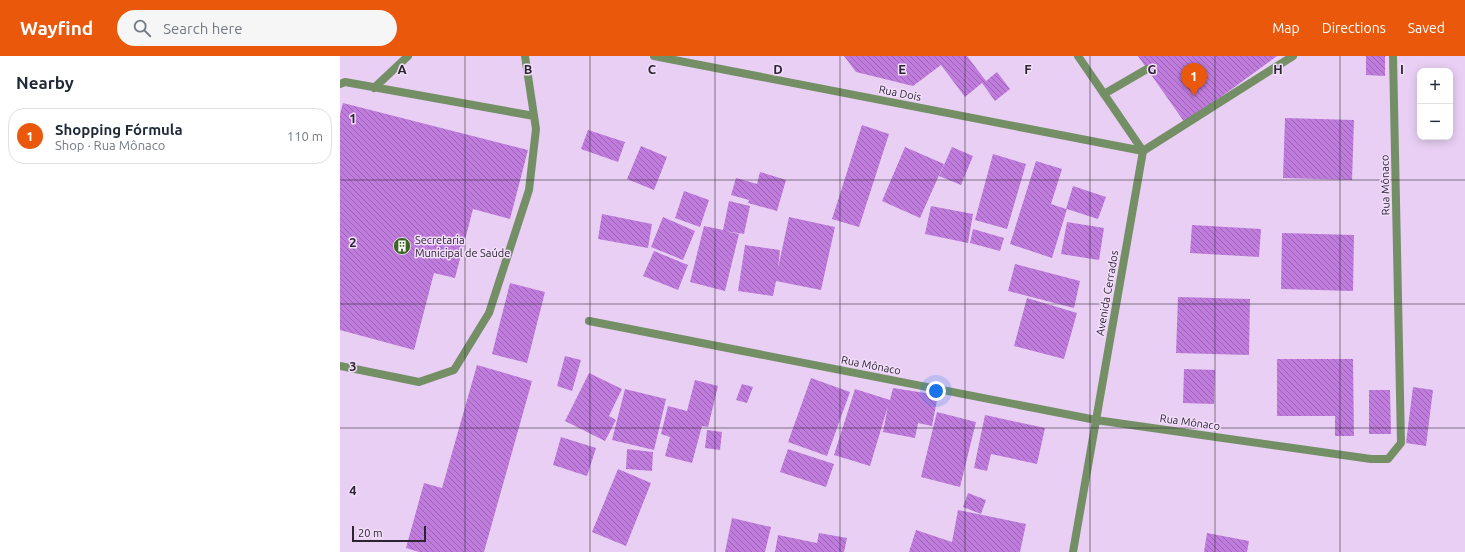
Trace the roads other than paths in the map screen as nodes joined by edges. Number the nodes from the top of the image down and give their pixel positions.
1 (408, 56) edge
2 (525, 56) edge
3 (654, 56) edge
4 (1078, 56) edge
5 (1293, 56) edge
6 (1393, 56) edge
7 (1147, 69) dead end
8 (340, 84) edge
9 (374, 88) junction
10 (1104, 94) junction
11 (534, 116) junction
12 (1143, 151) junction
13 (589, 321) dead end
14 (340, 366) edge
15 (1096, 420) junction
16 (1073, 552) edge

1 - 9 street
2 - 11 street
3 - 12 street, Rua Dois
4 - 10 street
5 - 12 street
6 - 15 street, Rua Mônaco
7 - 10 street
8 - 9 street
9 - 11 street
10 - 12 street
11 - 14 street
12 - 15 street, Avenida Cerrados
13 - 15 street, Rua Mônaco
15 - 16 street, Avenida Cerrados

